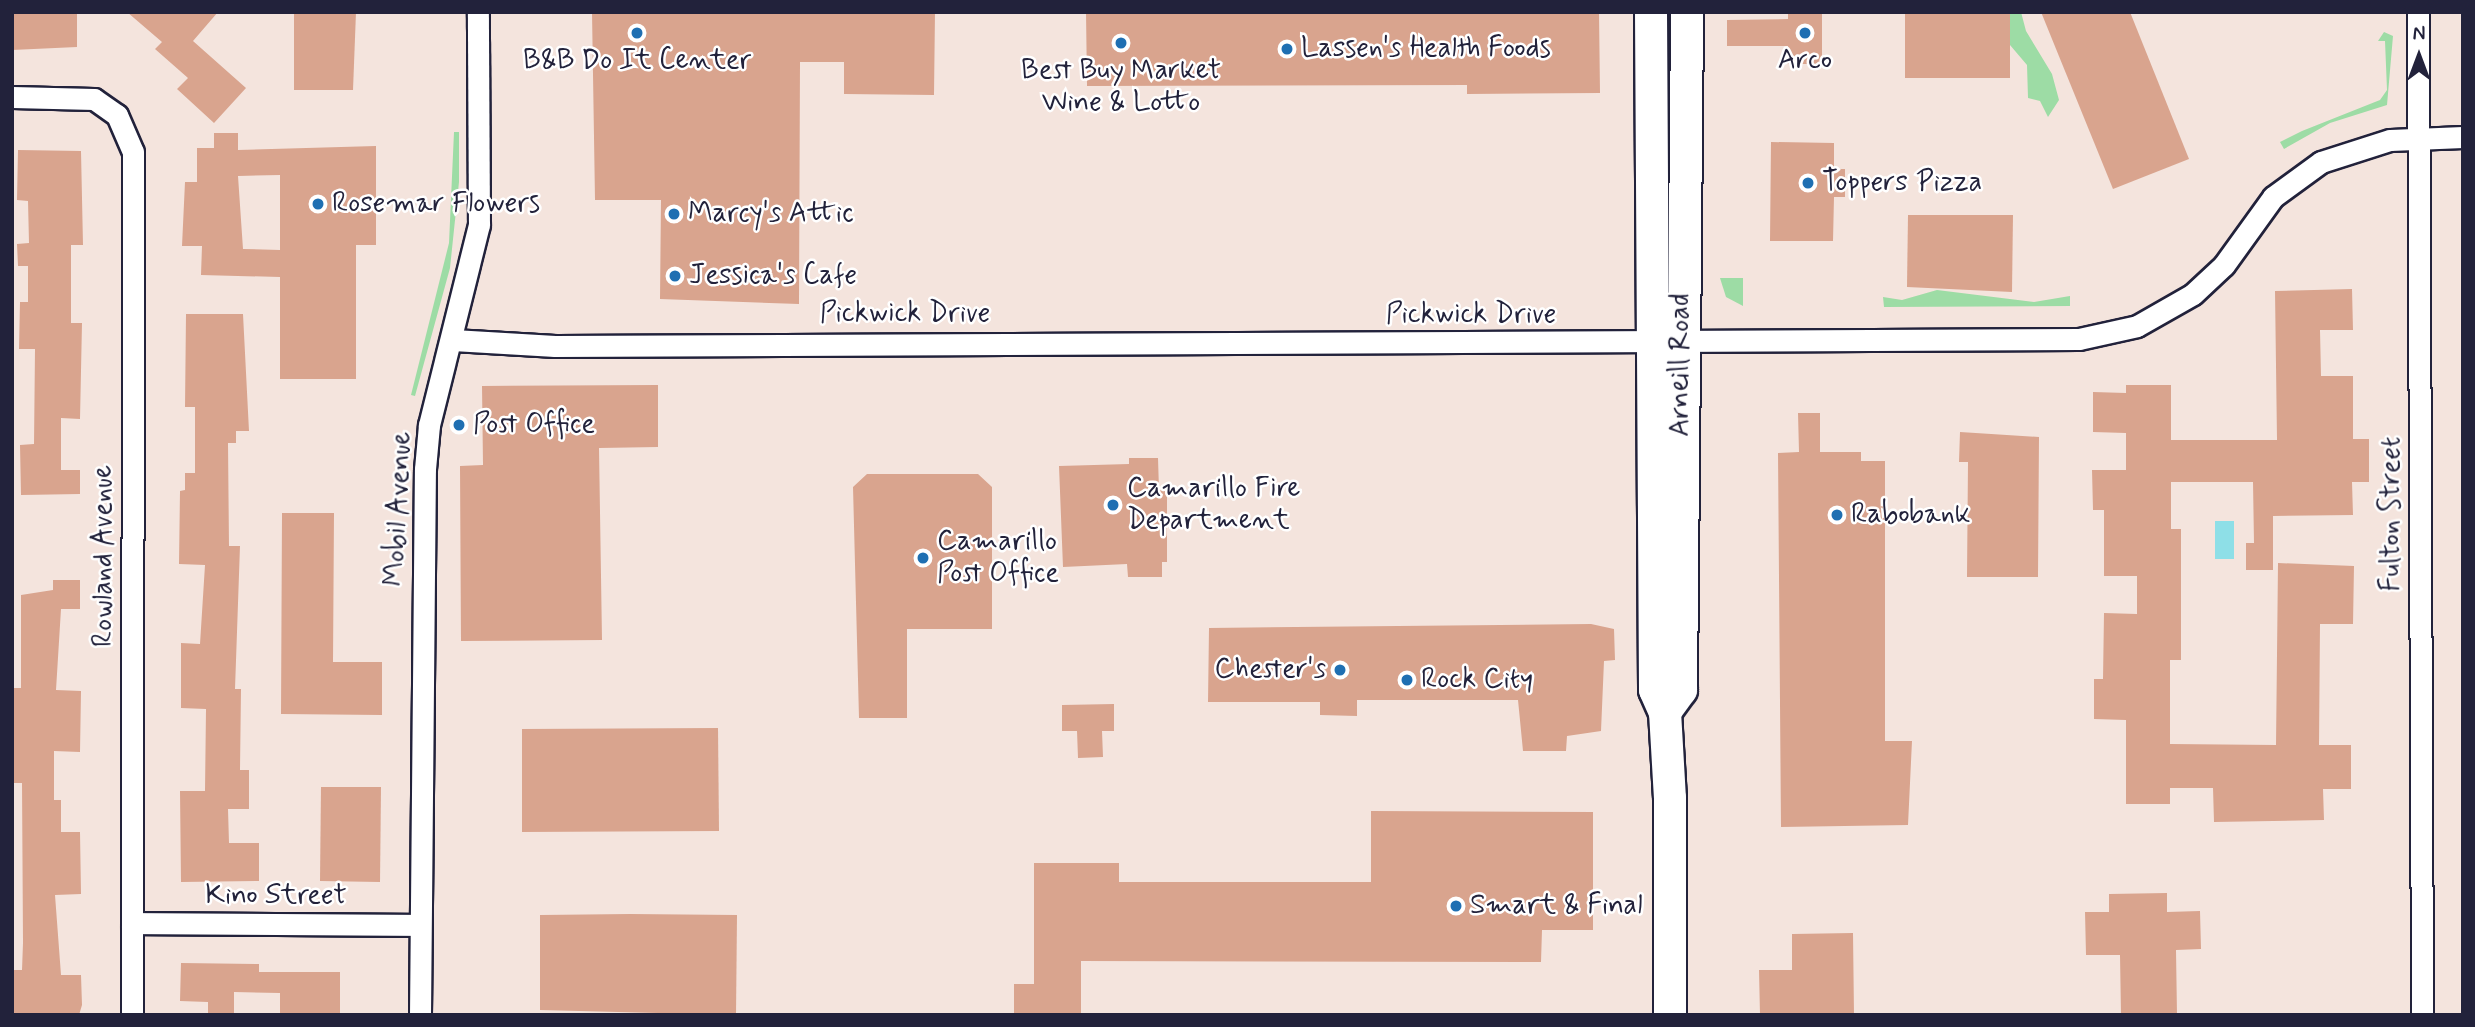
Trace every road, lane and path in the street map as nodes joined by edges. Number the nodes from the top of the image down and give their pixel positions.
1 (478, 12) edge
2 (1651, 12) edge
3 (1687, 12) edge
4 (2418, 12) edge
5 (12, 97) edge
6 (2463, 137) edge
7 (2418, 138) junction
8 (453, 340) junction
9 (1666, 340) junction
10 (132, 923) junction
11 (419, 925) junction
12 (132, 1015) edge
13 (420, 1015) edge
14 (1670, 1015) edge
15 (2422, 1015) edge

1 - 8 street, Mobil Avenue
2 - 9 main road, Arneill Road
3 - 9 main road, Arneill Road
4 - 7 street, Fulton Street
5 - 10 street, Rowland Avenue
6 - 7 street, Pickwick Drive
7 - 9 street, Pickwick Drive
7 - 15 street, Fulton Street
8 - 9 street, Pickwick Drive
8 - 11 street, Mobil Avenue
9 - 14 main road, Arneill Road
10 - 11 street, Kino Street
10 - 12 street, Rowland Avenue
11 - 13 street, Mobil Avenue

